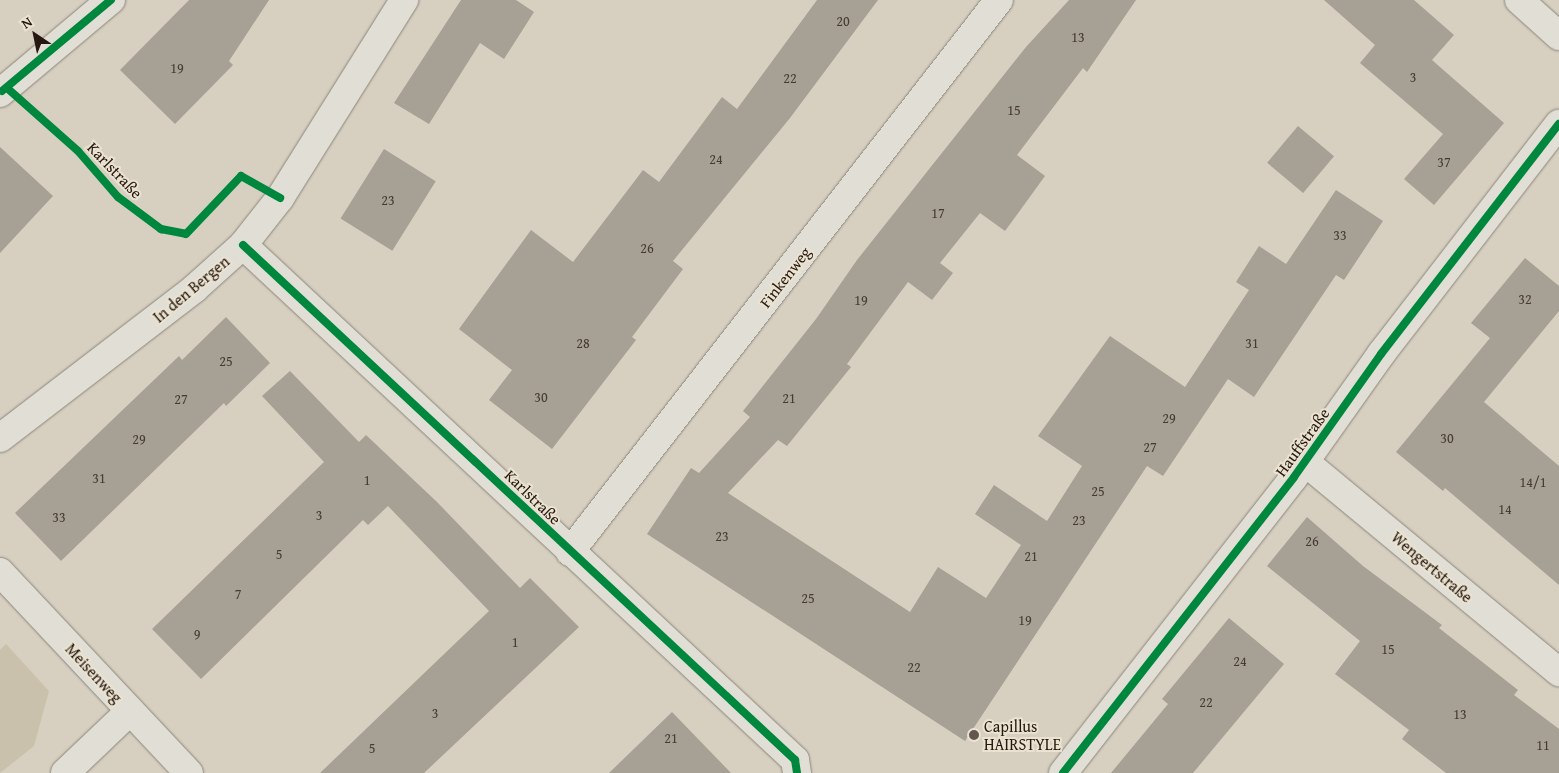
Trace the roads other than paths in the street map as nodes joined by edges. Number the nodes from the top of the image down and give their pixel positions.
1 (111, 0) edge
2 (404, 0) edge
3 (999, 0) edge
4 (1519, 0) edge
5 (1559, 36) edge
6 (0, 93) edge
7 (1559, 124) edge
8 (243, 245) junction
9 (0, 438) edge
10 (1305, 462) junction
11 (570, 552) junction
12 (0, 572) edge
13 (1559, 672) edge
14 (130, 710) junction
15 (65, 773) edge
16 (189, 773) edge
17 (798, 773) edge
18 (1063, 773) edge

1 - 6 street
2 - 8 street, In den Bergen
3 - 11 street, Finkenweg
4 - 5 street
7 - 10 street, Hauffstraße
8 - 9 street, In den Bergen
8 - 11 street, Karlstraße
10 - 13 street, Wengertstraße
10 - 18 street, Hauffstraße
11 - 17 street, Karlstraße
12 - 14 street, Meisenweg
14 - 15 street
14 - 16 street, Meisenweg

